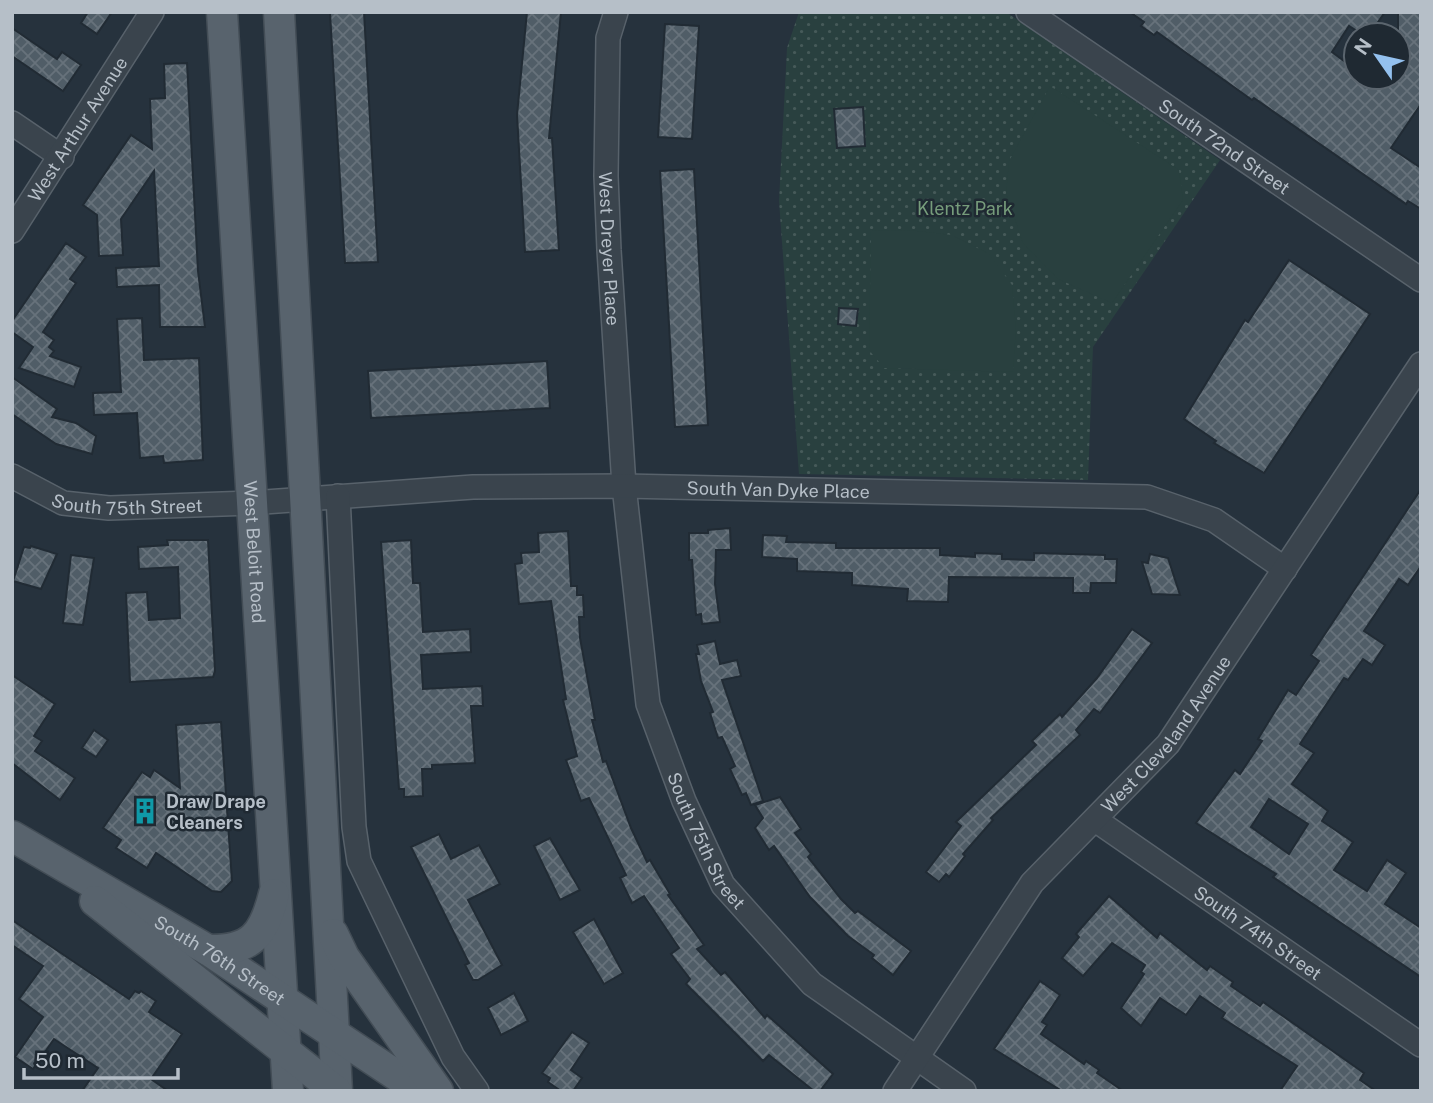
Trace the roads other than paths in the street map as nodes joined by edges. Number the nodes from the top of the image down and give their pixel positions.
1 (164, 12) edge
2 (222, 12) edge
3 (279, 12) edge
4 (615, 12) edge
5 (1028, 12) edge
6 (147, 21) edge
7 (12, 123) edge
8 (61, 157) junction
9 (12, 231) edge
10 (1421, 280) edge
11 (1421, 364) edge
12 (12, 476) edge
13 (624, 486) junction
14 (338, 496) junction
15 (305, 498) junction
16 (251, 503) junction
17 (1285, 569) junction
18 (1097, 821) junction
19 (12, 836) edge
20 (276, 884) junction
21 (328, 921) junction
22 (208, 950) junction
23 (284, 1000) junction
24 (334, 1033) junction
25 (1421, 1045) edge
26 (287, 1049) junction
27 (917, 1058) junction
28 (288, 1091) edge
29 (337, 1091) edge
30 (420, 1091) edge
31 (438, 1091) edge
32 (477, 1091) edge
33 (895, 1091) edge
34 (964, 1091) edge

1 - 6 street, West Arthur Avenue
2 - 16 main road, West Beloit Road
3 - 15 main road
4 - 13 street, West Dreyer Place
5 - 10 street, South 72nd Street
6 - 8 street, West Arthur Avenue
7 - 8 street
8 - 9 street, West Arthur Avenue
11 - 17 street, West Cleveland Avenue
12 - 16 street, South 75th Street
13 - 14 street, South Van Dyke Place
13 - 17 street, South Van Dyke Place
13 - 27 street, South 75th Street
14 - 15 street, South Van Dyke Place
14 - 32 street
15 - 16 street, South Van Dyke Place
15 - 21 main road
16 - 20 main road, West Beloit Road
17 - 18 street, West Cleveland Avenue
18 - 25 street, South 74th Street
18 - 27 street, West Cleveland Avenue
19 - 22 main road, South 76th Street
19 - 26 main road, South 76th Street
20 - 22 main road
20 - 23 main road, West Beloit Road
21 - 24 main road
21 - 31 main road
22 - 23 main road, South 76th Street
23 - 24 main road, South 76th Street
23 - 26 main road, West Beloit Road
24 - 29 main road
24 - 30 main road, South 76th Street
26 - 28 main road, West Beloit Road
26 - 29 main road, South 76th Street
27 - 33 street, West Cleveland Avenue
27 - 34 street, South 75th Street

